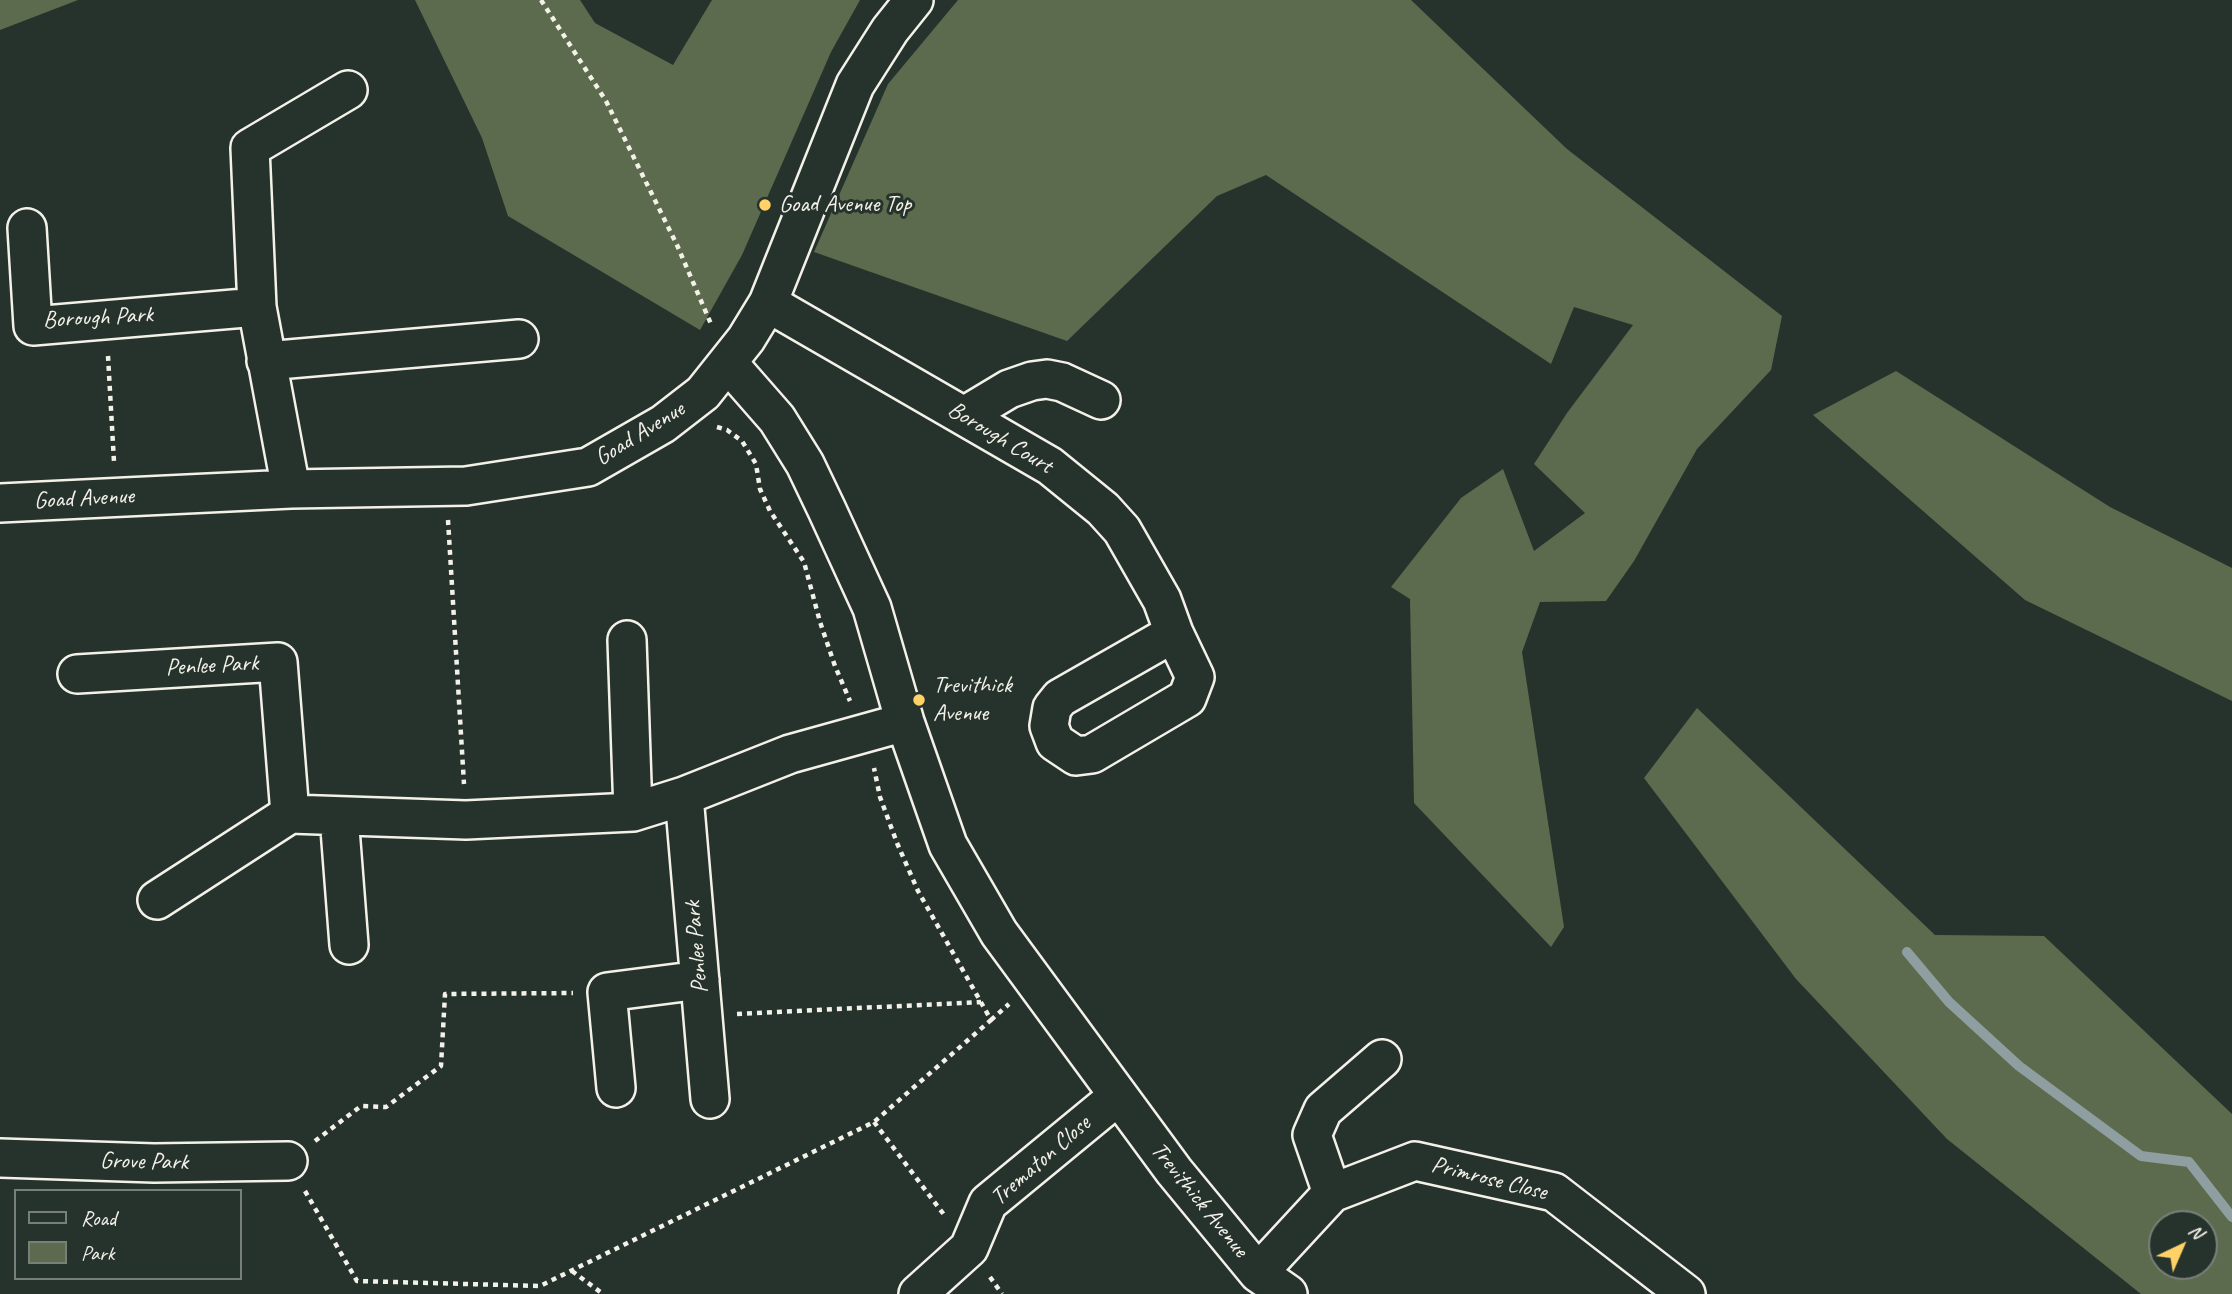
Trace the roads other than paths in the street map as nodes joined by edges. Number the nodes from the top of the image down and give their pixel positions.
1 (914, 0) edge
2 (348, 90) dead end
3 (27, 228) dead end
4 (768, 303) junction
5 (257, 307) junction
6 (519, 339) dead end
7 (267, 361) junction
8 (728, 363) junction
9 (1101, 400) dead end
10 (964, 416) junction
11 (291, 489) junction
12 (0, 503) edge
13 (1174, 633) dead end
14 (627, 640) dead end
15 (77, 674) dead end
16 (905, 722) junction
17 (684, 796) junction
18 (633, 812) junction
19 (290, 814) junction
20 (339, 816) junction
21 (157, 900) dead end
22 (349, 946) dead end
23 (699, 980) junction
24 (1382, 1059) dead end
25 (616, 1088) dead end
26 (1118, 1096) junction
27 (710, 1099) dead end
28 (0, 1158) edge
29 (288, 1161) road end
30 (1332, 1193) junction
31 (1258, 1273) junction
32 (918, 1294) edge
33 (1288, 1294) edge
34 (1686, 1294) edge

1 - 4 street, Goad Avenue
2 - 5 street
3 - 5 street, Borough Park
4 - 8 street, Goad Avenue
4 - 10 street, Borough Court
5 - 7 street
6 - 7 street
7 - 11 street
8 - 11 street, Goad Avenue
8 - 16 street, Trevithick Avenue
9 - 10 street
10 - 13 street, Borough Court
11 - 12 street, Goad Avenue
14 - 18 street
15 - 19 street, Penlee Park
16 - 17 street
16 - 26 street, Trevithick Avenue
17 - 18 street
17 - 23 street, Penlee Park
18 - 20 street
19 - 20 street
19 - 21 street
20 - 22 street
23 - 25 street
23 - 27 street, Penlee Park
24 - 30 street
26 - 31 street, Trevithick Avenue
26 - 32 street, Trematon Close
28 - 29 street, Grove Park
30 - 31 street, Primrose Close
30 - 34 street, Primrose Close
31 - 33 street, Trevithick Avenue

